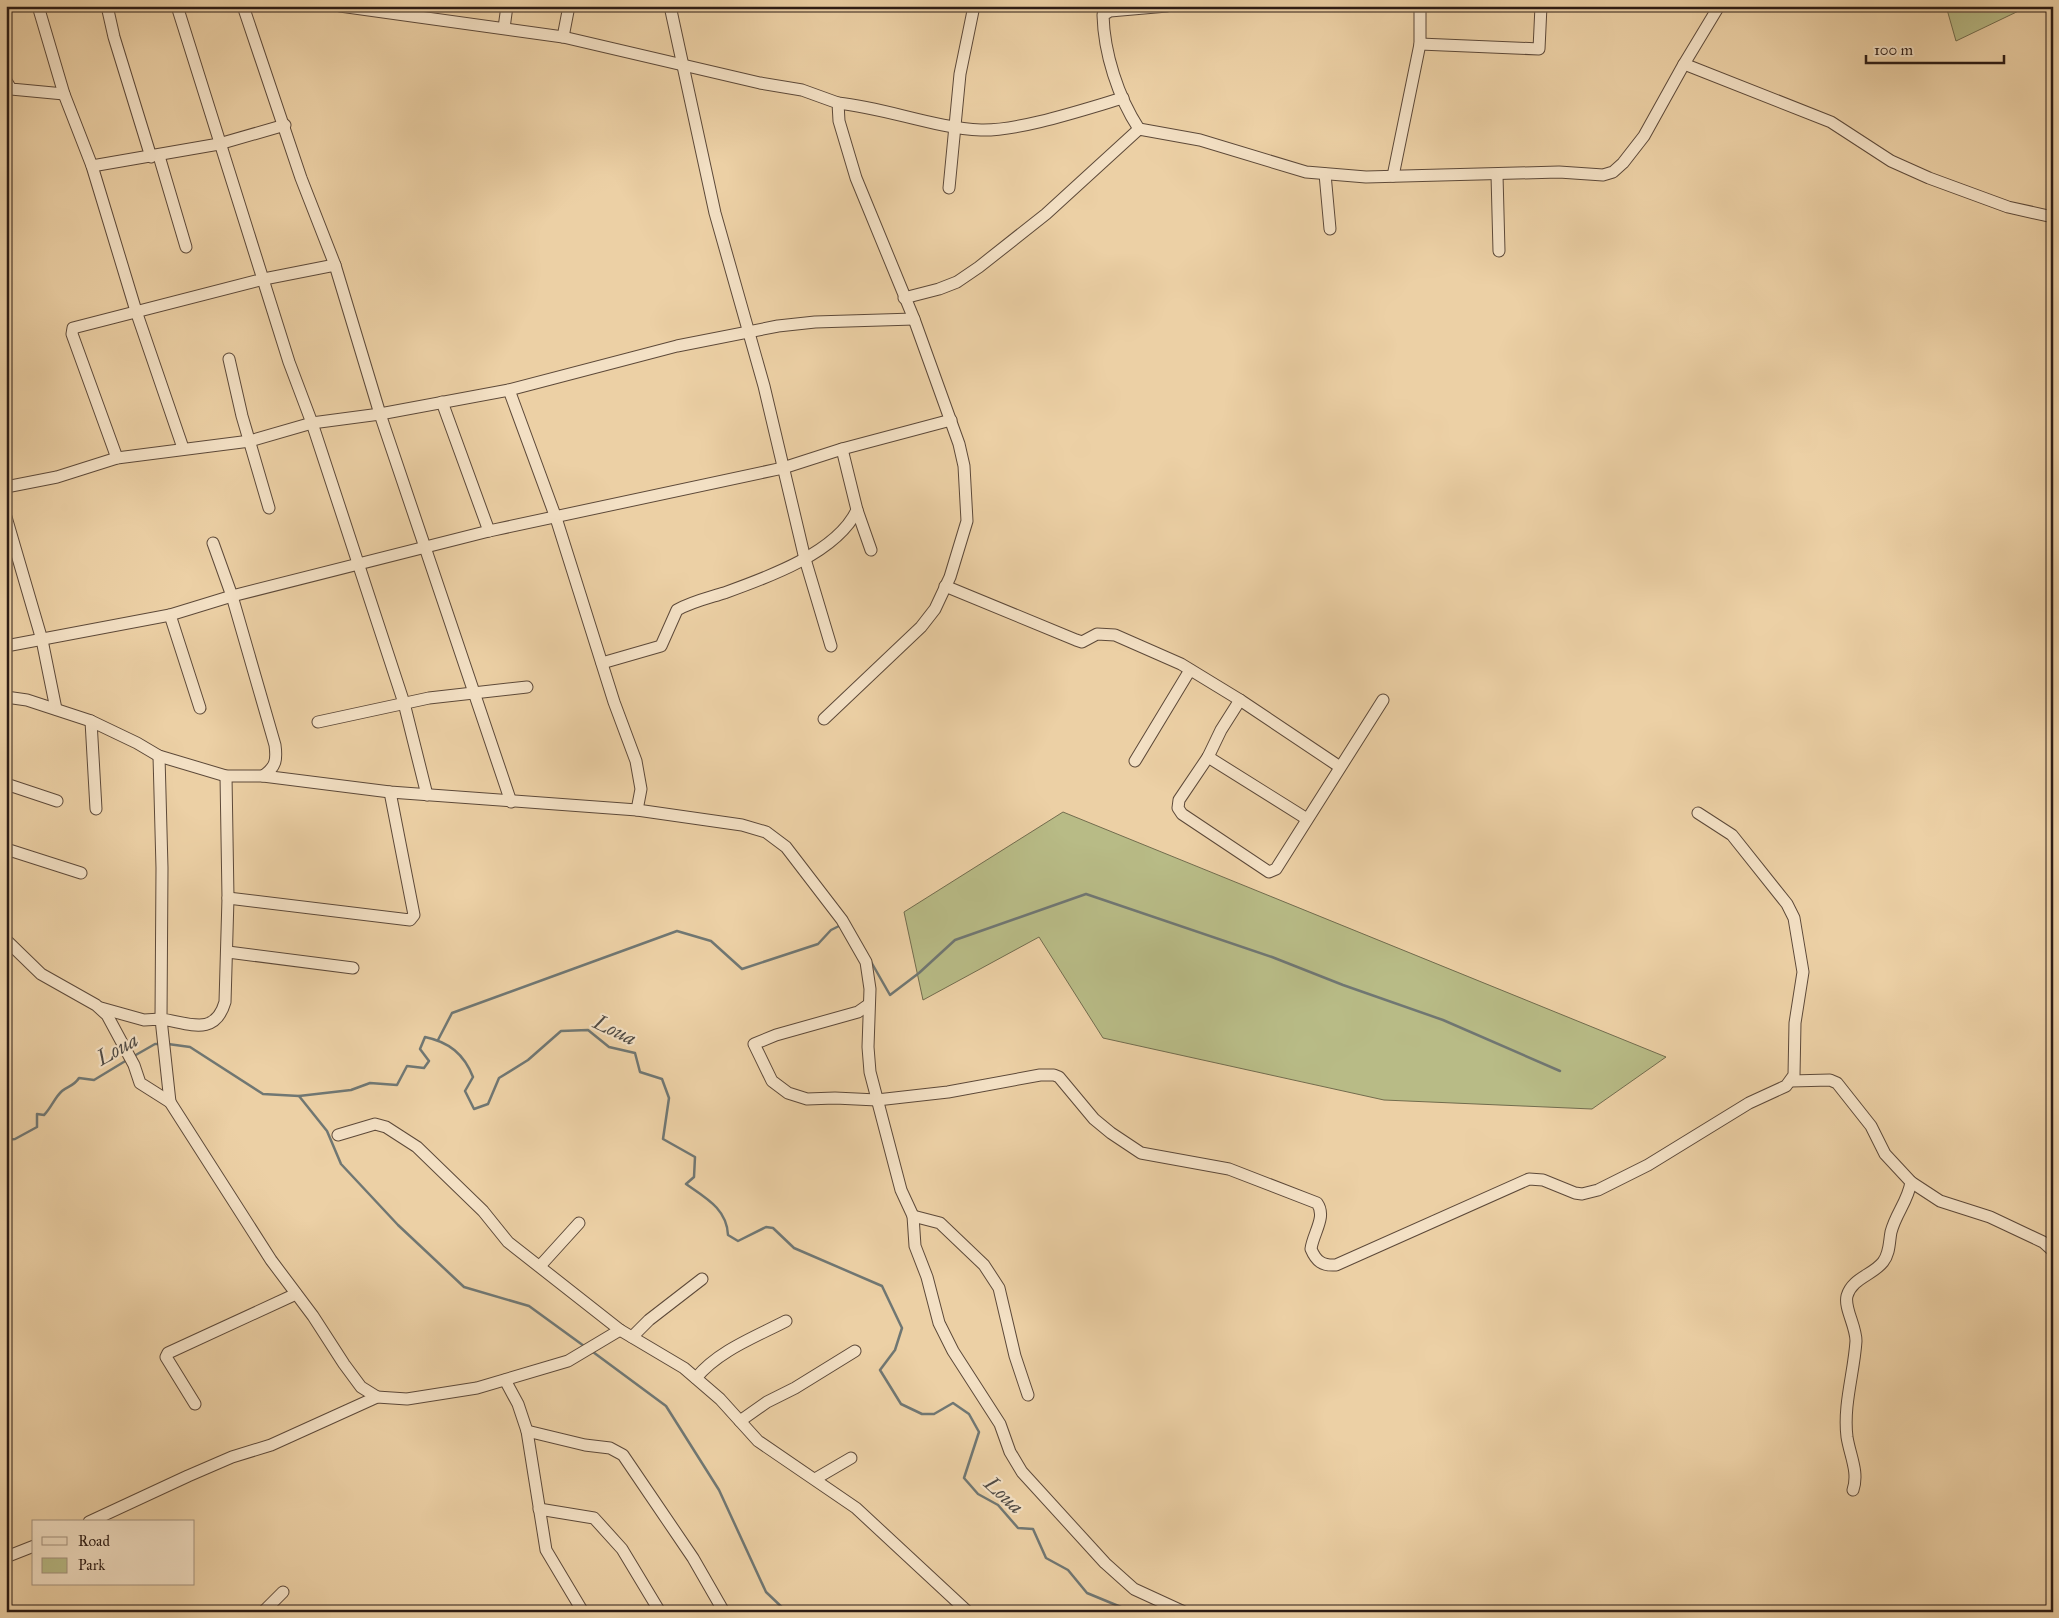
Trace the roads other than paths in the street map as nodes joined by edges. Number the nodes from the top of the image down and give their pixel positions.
1 (38, 6) edge
2 (107, 6) edge
3 (178, 6) edge
4 (243, 6) edge
5 (340, 6) edge
6 (507, 6) edge
7 (569, 6) edge
8 (670, 6) edge
9 (974, 6) edge
10 (1167, 6) edge
11 (1420, 6) edge
12 (1541, 6) edge
13 (1720, 6) edge
14 (504, 28) junction
15 (563, 37) junction
16 (1420, 44) junction
17 (682, 64) junction
18 (1684, 64) junction
19 (6, 81) edge
20 (64, 94) junction
21 (1123, 98) junction
22 (838, 103) junction
23 (285, 126) junction
24 (955, 126) junction
25 (1139, 129) junction
26 (220, 144) junction
27 (155, 156) junction
28 (92, 166) junction
29 (1325, 174) junction
30 (1497, 175) junction
31 (1394, 176) junction
32 (949, 188) dead end
33 (2053, 217) edge
34 (1330, 229) dead end
35 (186, 247) dead end
36 (1499, 251) dead end
37 (335, 265) junction
38 (264, 279) junction
39 (904, 298) junction
40 (136, 311) junction
41 (914, 320) junction
42 (749, 332) junction
43 (229, 359) dead end
44 (509, 390) junction
45 (442, 402) junction
46 (380, 414) junction
47 (952, 420) junction
48 (312, 423) junction
49 (250, 441) junction
50 (184, 448) junction
51 (842, 449) junction
52 (117, 458) junction
53 (783, 468) junction
54 (6, 487) edge
55 (269, 508) dead end
56 (858, 510) junction
57 (6, 517) edge
58 (556, 518) junction
59 (489, 531) junction
60 (213, 543) dead end
61 (425, 548) junction
62 (871, 550) dead end
63 (805, 559) junction
64 (359, 565) junction
65 (946, 586) junction
66 (232, 596) junction
67 (170, 615) junction
68 (42, 640) junction
69 (6, 646) edge
70 (831, 646) dead end
71 (602, 663) junction
72 (1190, 670) junction
73 (527, 687) dead end
74 (475, 694) junction
75 (6, 697) edge
76 (1240, 700) junction
77 (1383, 700) dead end
78 (404, 703) junction
79 (200, 708) dead end
80 (56, 709) junction
81 (824, 719) dead end
82 (91, 721) junction
83 (318, 722) dead end
84 (159, 756) junction
85 (1208, 758) junction
86 (1135, 761) dead end
87 (1340, 767) junction
88 (226, 776) junction
89 (263, 776) junction
90 (6, 784) edge
91 (390, 792) junction
92 (427, 795) junction
93 (57, 801) dead end
94 (512, 802) junction
95 (96, 809) dead end
96 (637, 810) junction
97 (1698, 813) dead end
98 (1307, 819) junction
99 (6, 849) edge
100 (81, 873) dead end
101 (228, 898) junction
102 (6, 940) edge
103 (228, 952) junction
104 (353, 968) dead end
105 (868, 1005) junction
106 (101, 1008) junction
107 (161, 1019) junction
108 (1791, 1081) junction
109 (877, 1100) junction
110 (170, 1102) junction
111 (338, 1135) dead end
112 (1911, 1182) junction
113 (914, 1216) junction
114 (579, 1223) dead end
115 (2053, 1251) edge
116 (540, 1266) junction
117 (702, 1279) dead end
118 (296, 1294) junction
119 (786, 1321) dead end
120 (620, 1330) junction
121 (632, 1337) junction
122 (855, 1351) dead end
123 (696, 1378) junction
124 (505, 1380) junction
125 (1028, 1394) dead end
126 (377, 1397) junction
127 (195, 1404) dead end
128 (740, 1421) junction
129 (527, 1431) junction
130 (851, 1458) dead end
131 (814, 1479) junction
132 (1853, 1490) dead end
133 (538, 1509) junction
134 (93, 1520) edge
135 (32, 1547) edge
136 (6, 1557) edge
137 (283, 1592) dead end
138 (263, 1612) edge
139 (583, 1612) edge
140 (660, 1612) edge
141 (724, 1612) edge
142 (968, 1612) edge
143 (1184, 1612) edge

1 - 20 street
2 - 27 street
3 - 26 street
4 - 23 street
5 - 14 street
6 - 14 street
7 - 15 street
8 - 17 street
9 - 24 street
10 - 21 street
11 - 16 street
12 - 16 street
13 - 18 street
14 - 15 street
15 - 17 street
16 - 31 street
17 - 22 street
17 - 42 street
18 - 30 street
18 - 33 street
19 - 20 street
20 - 28 street
21 - 24 street
21 - 25 street
22 - 24 street
22 - 39 street
23 - 26 street
23 - 37 street
24 - 32 street
25 - 29 street
25 - 39 street
26 - 27 street
26 - 38 street
27 - 28 street
27 - 35 street
28 - 40 street
29 - 31 street
29 - 34 street
30 - 31 street
30 - 36 street
37 - 38 street
37 - 46 street
38 - 40 street
38 - 48 street
39 - 41 street
40 - 50 street
40 - 52 street
41 - 42 street
41 - 47 street
42 - 44 street
42 - 53 street
43 - 49 street
44 - 45 street
44 - 58 street
45 - 46 street
45 - 59 street
46 - 48 street
46 - 61 street
47 - 51 street
47 - 65 street
48 - 49 street
48 - 64 street
49 - 50 street
49 - 55 street
50 - 52 street
51 - 53 street
51 - 56 street
52 - 54 street
53 - 58 street
53 - 63 street
56 - 62 street
56 - 63 street
57 - 68 street
58 - 59 street
58 - 71 street
59 - 61 street
60 - 66 street
61 - 64 street
61 - 74 street
63 - 70 street
63 - 71 street
64 - 66 street
64 - 78 street
65 - 72 street
65 - 81 street
66 - 67 street
66 - 89 street
67 - 68 street
67 - 79 street
68 - 69 street
68 - 80 street
71 - 96 street
72 - 76 street
72 - 86 street
73 - 74 street
74 - 78 street
74 - 94 street
75 - 80 street
76 - 85 street
76 - 87 street
77 - 87 street
78 - 83 street
78 - 92 street
80 - 82 street
82 - 84 street
82 - 95 street
84 - 88 street
84 - 107 street
85 - 98 street
85 - 98 street
87 - 98 street
88 - 89 street
88 - 101 street
89 - 91 street
90 - 93 street
91 - 92 street
91 - 101 street
92 - 94 street
94 - 96 street
96 - 105 street
97 - 108 street
99 - 100 street
101 - 103 street
102 - 106 street
103 - 104 street
103 - 107 street
105 - 109 street
105 - 109 street
106 - 107 street
106 - 110 street
107 - 110 street
108 - 109 street
108 - 112 street
109 - 113 street
110 - 118 street
111 - 116 street
112 - 115 street
112 - 132 street
113 - 125 street
113 - 143 street
114 - 116 street
116 - 120 street
117 - 121 street
118 - 126 street
118 - 127 street
119 - 123 street
120 - 121 street
120 - 124 street
121 - 123 street
122 - 128 street
123 - 128 street
124 - 126 street
124 - 129 street
126 - 134 street
128 - 131 street
129 - 133 street
129 - 141 street
130 - 131 street
131 - 142 street
133 - 139 street
133 - 140 street
135 - 136 street
137 - 138 street

